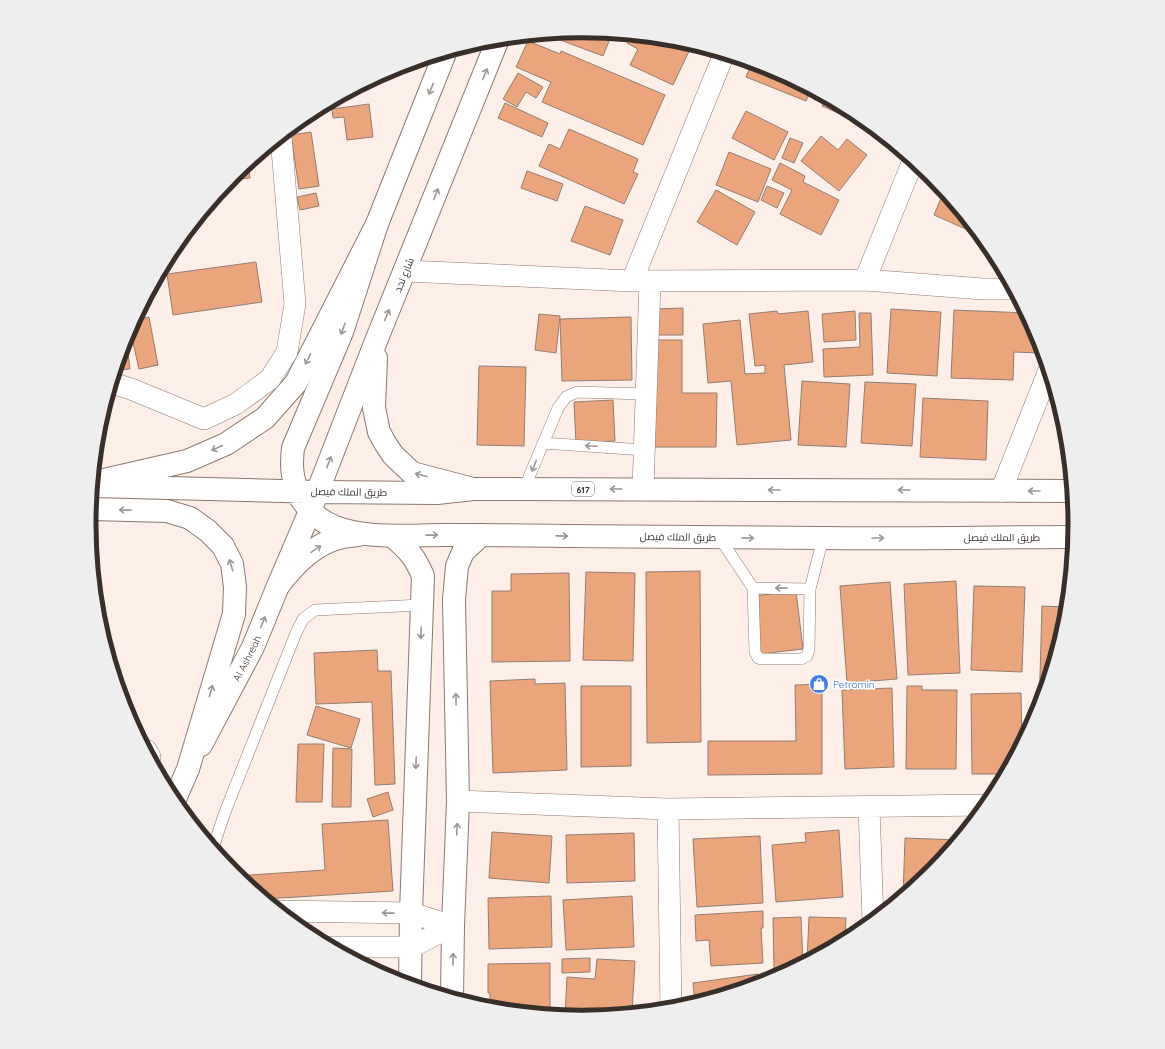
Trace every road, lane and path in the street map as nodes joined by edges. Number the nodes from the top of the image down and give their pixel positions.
1 (495, 46) edge
2 (443, 59) edge
3 (722, 59) edge
4 (281, 143) edge
5 (912, 167) edge
6 (377, 224) junction
7 (405, 271) junction
8 (865, 280) junction
9 (641, 281) junction
10 (1008, 289) edge
11 (376, 341) junction
12 (1046, 378) edge
13 (117, 385) edge
14 (646, 394) junction
15 (543, 444) junction
16 (644, 450) junction
17 (98, 482) edge
18 (98, 486) edge
19 (473, 489) junction
20 (524, 489) junction
21 (643, 489) junction
22 (1001, 491) junction
23 (1068, 491) edge
24 (308, 498) junction
25 (96, 509) edge
26 (364, 534) junction
27 (481, 535) junction
28 (392, 536) junction
29 (719, 537) junction
30 (1069, 537) edge
31 (823, 538) junction
32 (278, 586) junction
33 (753, 588) junction
34 (810, 589) junction
35 (454, 600) junction
36 (422, 605) junction
37 (188, 769) junction
38 (177, 794) edge
39 (458, 801) junction
40 (979, 806) edge
41 (869, 807) junction
42 (668, 809) junction
43 (215, 842) edge
44 (288, 911) edge
45 (411, 913) junction
46 (873, 915) edge
47 (453, 926) junction
48 (341, 947) edge
49 (411, 947) junction
50 (410, 979) edge
51 (452, 993) edge
52 (671, 1003) edge

7 -> 1 main road, شارع نجد
2 -> 6 main road
3 - 9 street
4 - 13 street
5 - 8 street
6 -> 17 main road
6 -> 24 main road
7 - 9 street
11 -> 7 main road, شارع نجد
8 - 9 street
8 - 10 street
9 - 14 street
19 -> 11 main road
24 -> 11 main road, شارع نجد
12 - 22 street
14 - 15 lane
14 - 16 street
16 -> 15 lane
15 -> 20 lane
16 - 21 street
18 - 24 main road, طريق الملك فيصل / 617
19 - 20 main road, طريق الملك فيصل / 617
19 - 24 main road, طريق الملك فيصل / 617
21 -> 20 main road, طريق الملك فيصل / 617
22 -> 21 main road, طريق الملك فيصل / 617
23 -> 22 main road, طريق الملك فيصل / 617
24 - 26 main road, طريق الملك فيصل
24 - 32 main road, Al Ashreah
37 -> 25 main road
26 - 28 main road, طريق الملك فيصل
32 -> 26 main road
28 -> 27 main road, طريق الملك فيصل
27 -> 29 main road, طريق الملك فيصل
27 - 35 main road
28 - 36 main road
29 -> 31 main road, طريق الملك فيصل
29 - 33 lane
31 -> 30 main road, طريق الملك فيصل
31 - 34 lane
37 -> 32 main road, Al Ashreah
34 -> 33 lane
33 - 34 lane
35 - 36 main road
39 -> 35 main road
36 - 43 lane
36 -> 45 main road
37 - 38 main road, Al Ashreah
39 - 42 street
47 -> 39 main road
40 - 41 street
41 - 42 street
41 - 46 street
42 - 52 street
45 -> 44 street
45 - 47 street
45 - 49 main road
47 - 49 street
51 -> 47 main road
48 - 49 street
49 - 50 main road

